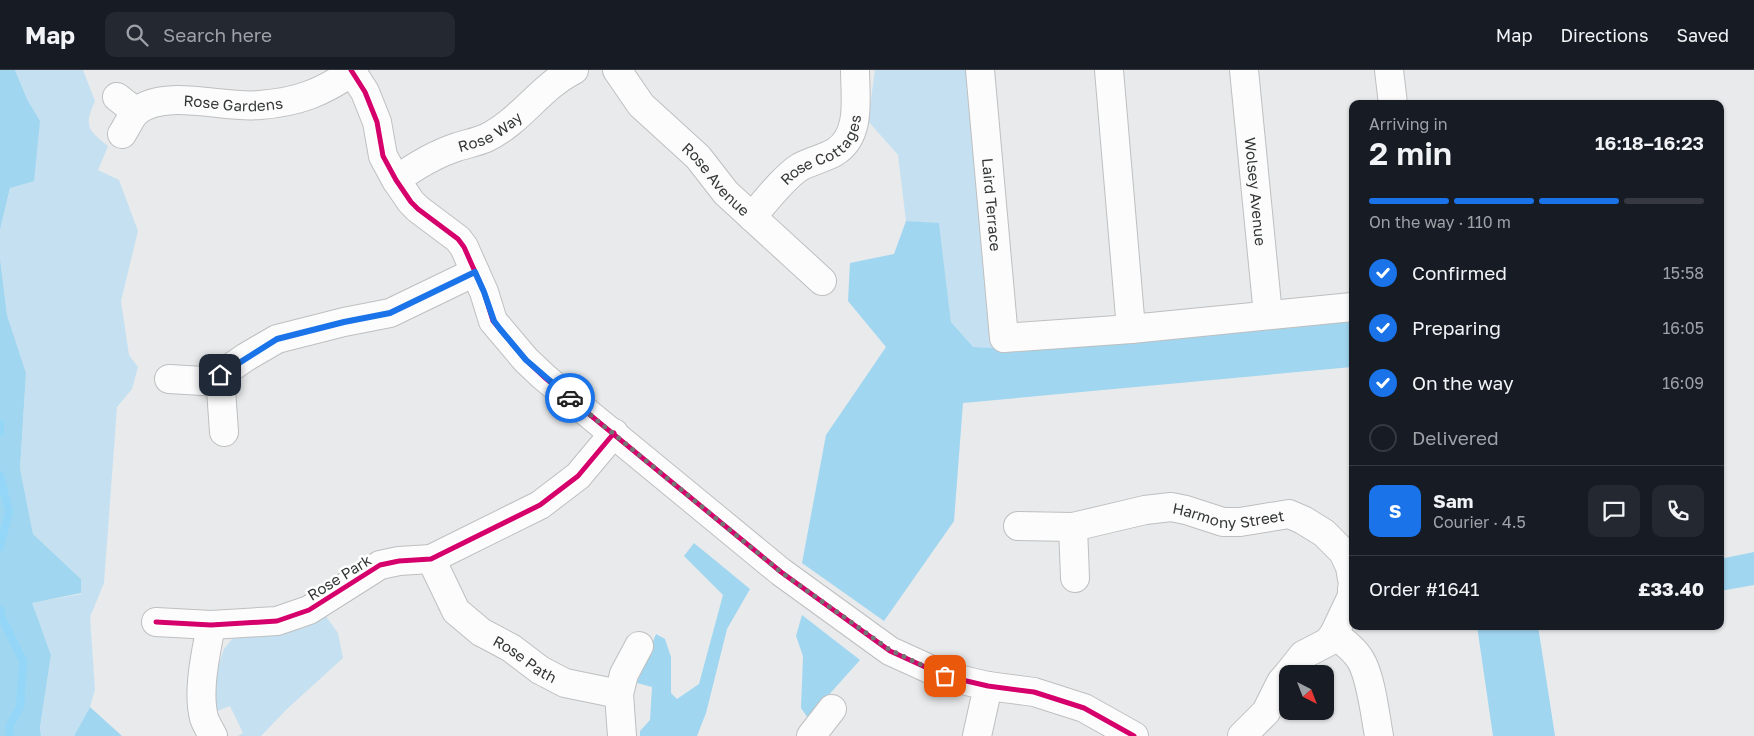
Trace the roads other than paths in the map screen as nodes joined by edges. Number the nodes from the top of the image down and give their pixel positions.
1 (574, 70) edge
2 (617, 70) edge
3 (854, 70) edge
4 (980, 70) edge
5 (1109, 70) edge
6 (1244, 70) edge
7 (1389, 70) edge
8 (352, 71) edge
9 (1393, 100) edge
10 (125, 114) dead end
11 (396, 180) junction
12 (752, 217) junction
13 (475, 272) junction
14 (822, 281) dead end
15 (1349, 307) edge
16 (1268, 315) junction
17 (1131, 329) junction
18 (220, 375) junction
19 (169, 379) dead end
20 (224, 432) dead end
21 (614, 433) junction
22 (1018, 526) dead end
23 (1073, 527) junction
24 (431, 559) junction
25 (1349, 565) edge
26 (1075, 578) dead end
27 (1349, 602) edge
28 (156, 622) dead end
29 (211, 625) junction
30 (1334, 634) junction
31 (639, 646) dead end
32 (1295, 665) edge
33 (988, 686) junction
34 (1279, 686) edge
35 (619, 694) junction
36 (832, 709) dead end
37 (213, 736) edge
38 (622, 736) edge
39 (811, 736) edge
40 (977, 736) edge
41 (1134, 736) edge
42 (1242, 736) edge
43 (1379, 736) edge

1 - 11 street, Rose Way
2 - 12 street, Rose Avenue
3 - 12 street, Rose Cottages
4 - 17 street, Laird Terrace
5 - 17 street
6 - 16 street, Wolsey Avenue
7 - 9 street
8 - 10 street, Rose Gardens
8 - 11 street
11 - 13 street
12 - 14 street, Rose Avenue
13 - 18 street
13 - 21 street
15 - 16 street
16 - 17 street
18 - 19 street
18 - 20 street
21 - 24 street, Rose Park
21 - 33 street
22 - 23 street, Harmony Street
23 - 25 street, Harmony Street
23 - 26 street
24 - 29 street, Rose Park
24 - 35 street, Rose Path
27 - 30 street
28 - 29 street, Rose Park
29 - 37 street
30 - 32 street
30 - 43 street
31 - 35 street
33 - 40 street
33 - 41 street
34 - 42 street
35 - 38 street
36 - 39 street

